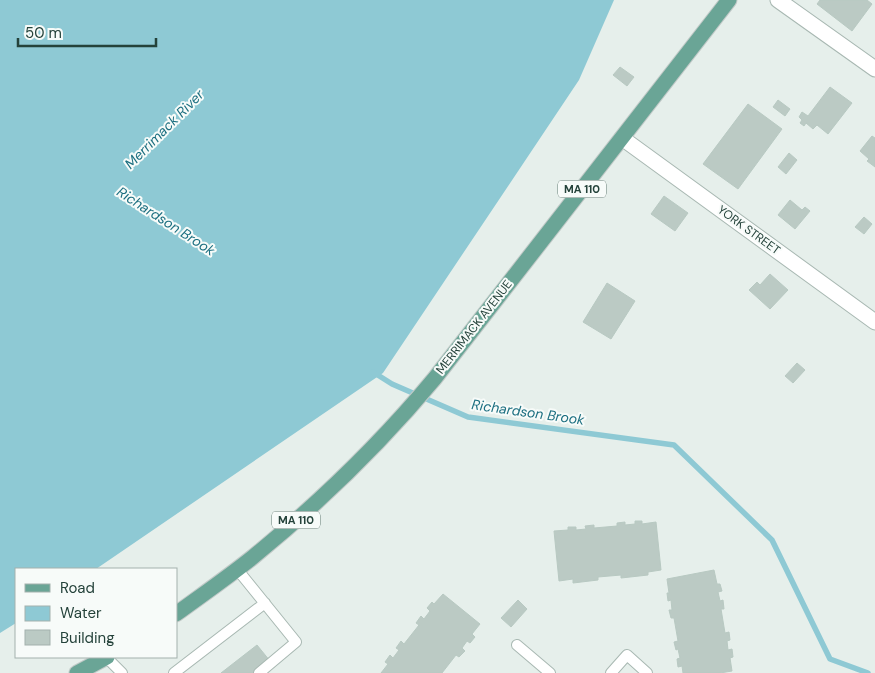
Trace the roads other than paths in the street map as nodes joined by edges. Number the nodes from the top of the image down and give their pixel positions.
1 (729, 0) edge
2 (778, 0) edge
3 (875, 69) edge
4 (622, 138) junction
5 (875, 322) edge
6 (237, 568) junction
7 (265, 603) junction
8 (178, 612) edge
9 (518, 645) dead end
10 (105, 658) edge
11 (108, 658) edge
12 (77, 673) edge
13 (122, 673) edge
14 (174, 673) edge
15 (260, 673) edge
16 (550, 673) edge
17 (611, 673) edge
18 (647, 673) edge

1 - 4 main road, MERRIMACK AVENUE / MA 110
2 - 3 street
4 - 5 street, YORK STREET
4 - 6 main road, MERRIMACK AVENUE / MA 110
6 - 7 lane
6 - 8 main road, MERRIMACK AVENUE / MA 110
7 - 14 lane
7 - 15 lane
9 - 16 lane
10 - 12 main road
11 - 13 lane
17 - 18 lane

